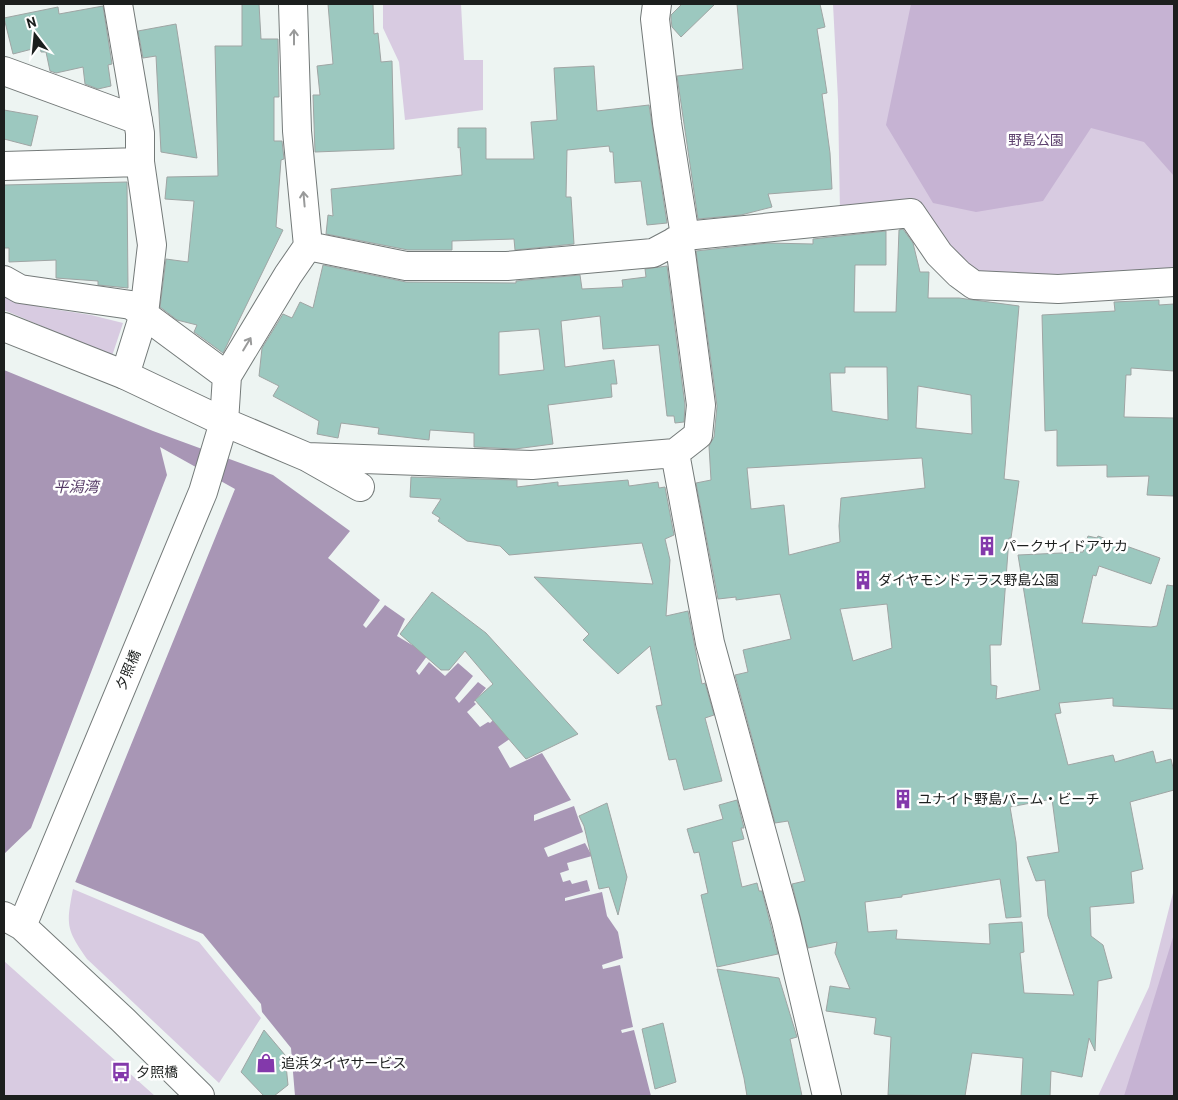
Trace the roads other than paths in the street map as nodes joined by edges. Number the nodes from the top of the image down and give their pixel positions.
1 (118, 4) edge
2 (293, 4) edge
3 (651, 9) edge
4 (4, 71) edge
5 (138, 120) junction
6 (140, 162) junction
7 (4, 166) edge
8 (680, 238) junction
9 (308, 246) junction
10 (4, 280) edge
11 (1174, 282) edge
12 (144, 314) junction
13 (4, 327) edge
14 (125, 375) junction
15 (227, 376) junction
16 (224, 422) junction
17 (675, 453) junction
18 (307, 457) junction
19 (360, 487) dead end
20 (13, 921) edge
21 (200, 1096) edge
22 (827, 1096) edge

1 - 5 street
9 -> 2 street
3 - 8 street
4 - 5 street
5 - 6 street
6 - 7 street
6 - 12 street
8 - 9 street
8 - 11 street
8 - 17 street
15 -> 9 street
10 - 12 street
12 - 14 street
12 - 15 street
13 - 14 street
14 - 16 street
15 - 16 street, 夕照橋
16 - 18 street
16 - 20 street, 夕照橋
17 - 18 street
17 - 22 street
18 - 19 street
20 - 21 street

